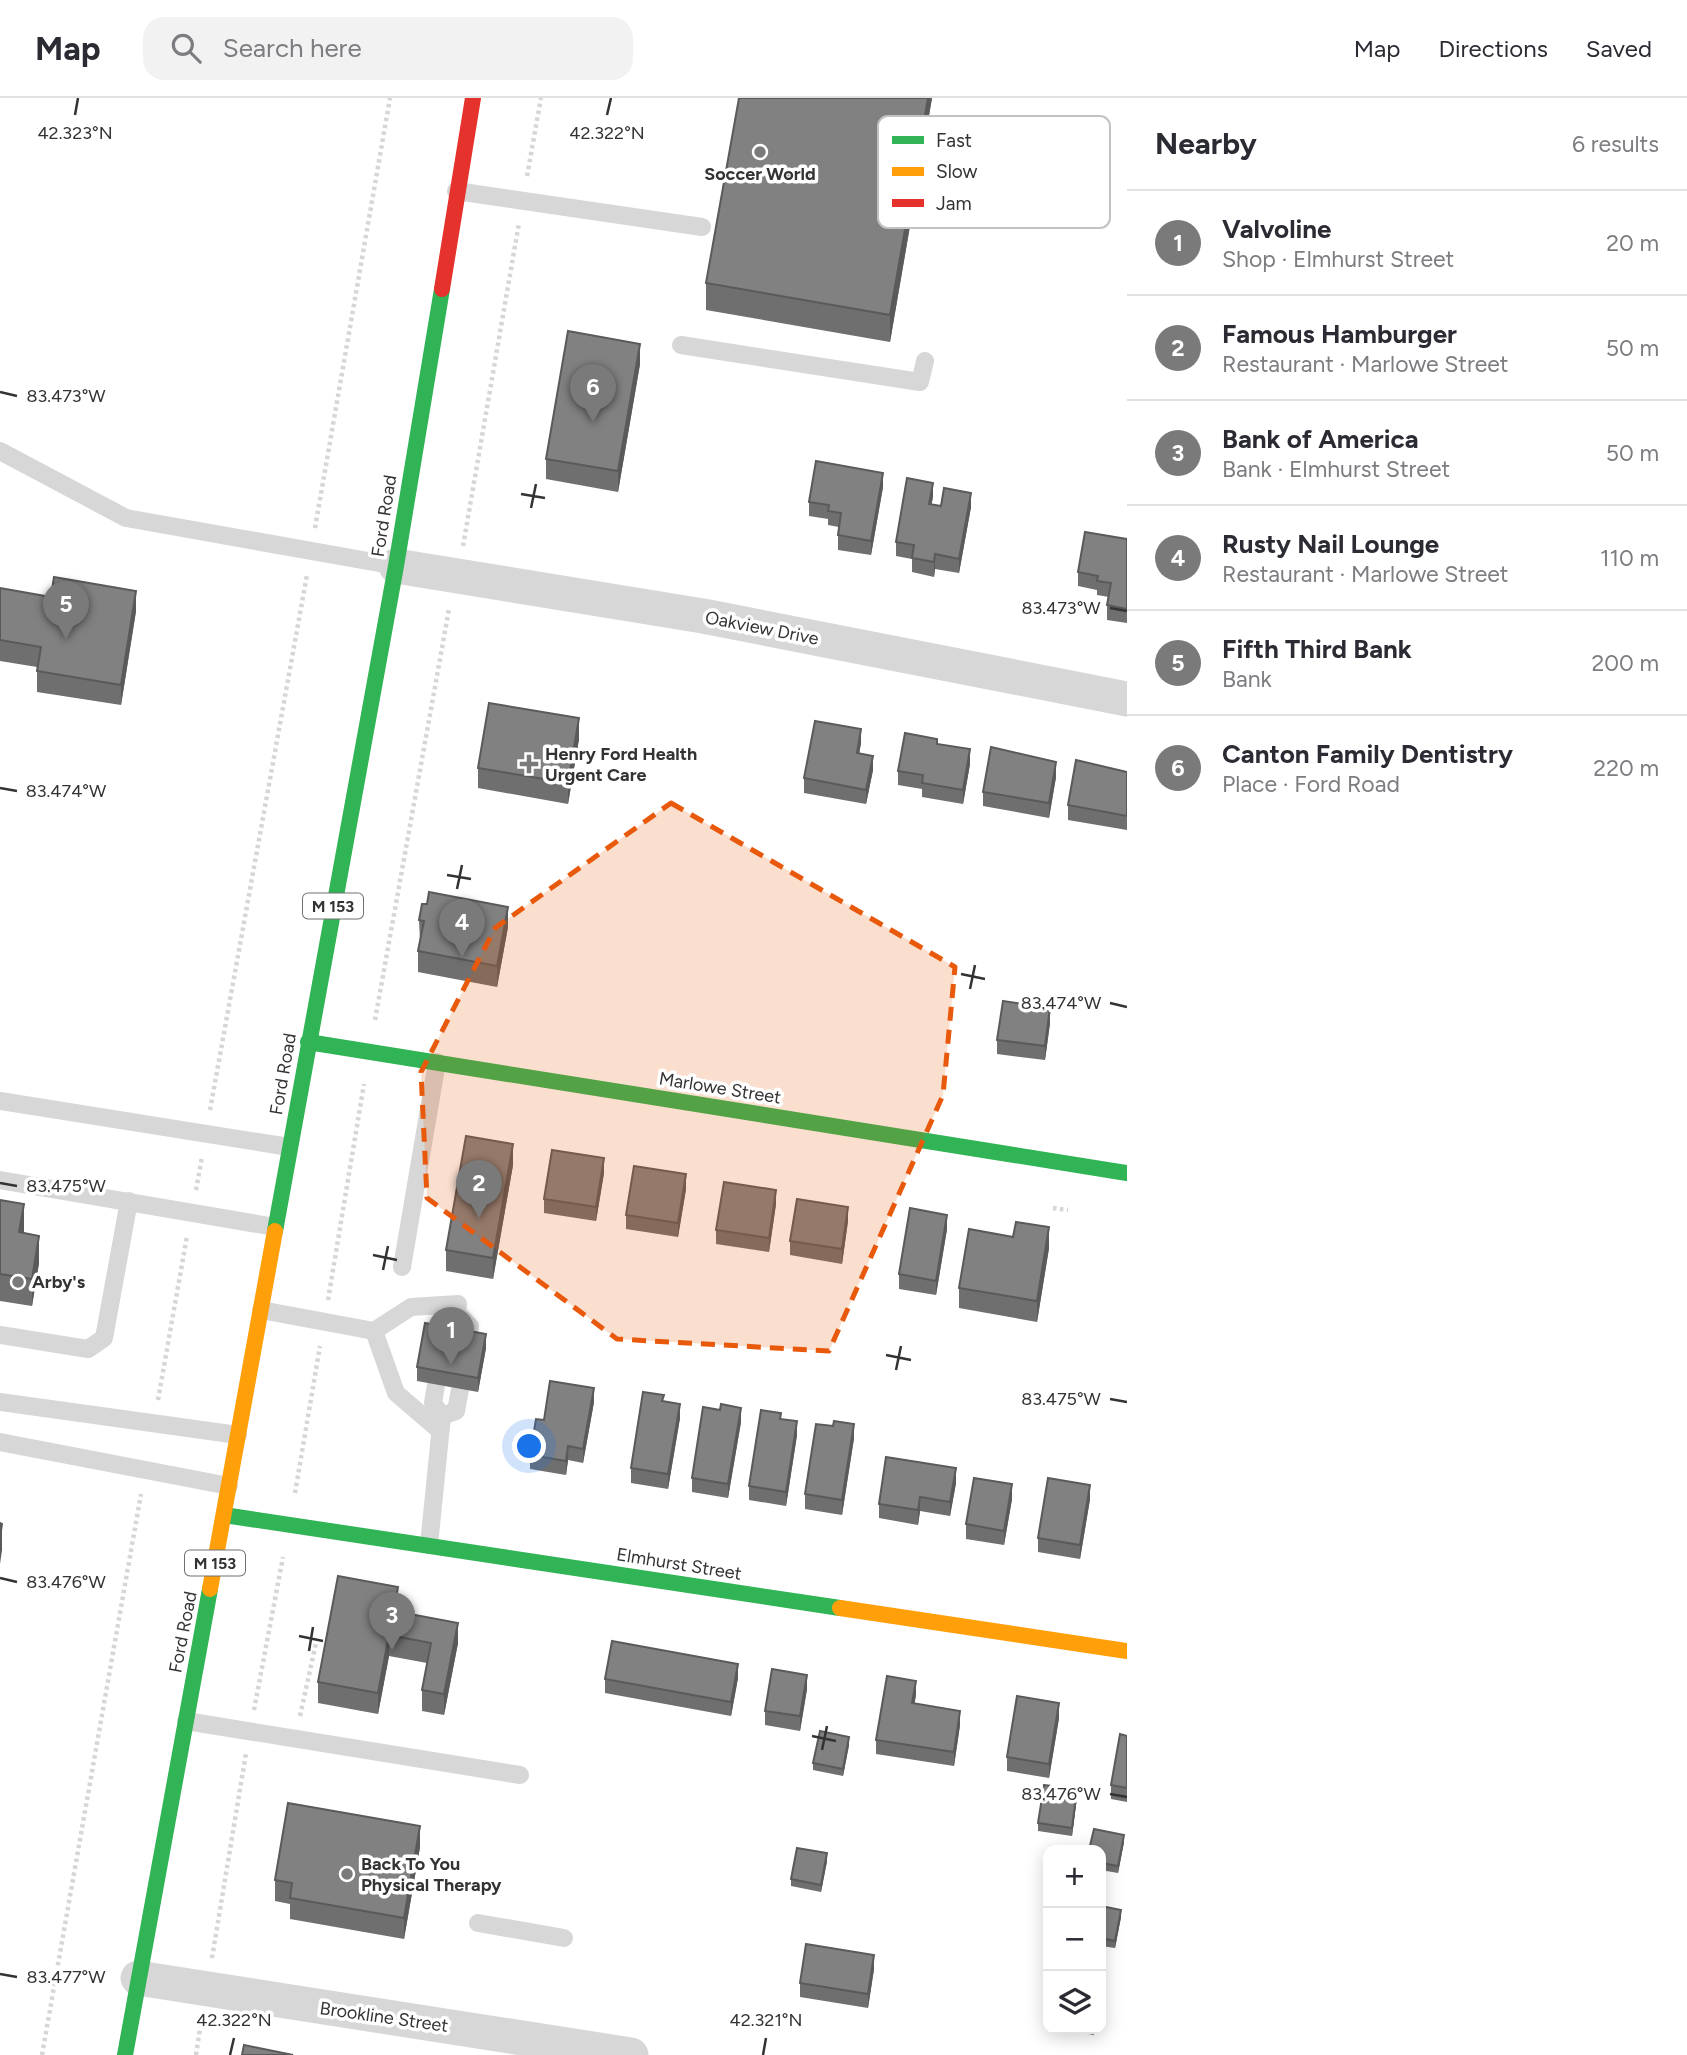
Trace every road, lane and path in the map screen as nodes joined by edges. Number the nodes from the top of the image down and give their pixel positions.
1 (390, 98) edge
2 (473, 98) edge
3 (456, 191) junction
4 (702, 228) dead end
5 (681, 345) dead end
6 (925, 361) dead end
7 (0, 451) edge
8 (311, 551) junction
9 (396, 566) junction
10 (1127, 699) edge
11 (308, 1042) junction
12 (437, 1062) junction
13 (0, 1101) edge
14 (206, 1134) junction
15 (289, 1147) junction
16 (1127, 1172) edge
17 (0, 1180) edge
18 (129, 1201) junction
19 (1053, 1208) dead end
20 (1068, 1210) dead end
21 (191, 1213) junction
22 (275, 1227) junction
23 (401, 1267) dead end
24 (261, 1310) junction
25 (457, 1313) junction
26 (374, 1331) junction
27 (446, 1332) edge
28 (0, 1335) edge
29 (467, 1345) edge
30 (436, 1385) edge
31 (460, 1388) edge
32 (0, 1402) edge
33 (154, 1423) junction
34 (440, 1423) junction
35 (238, 1435) junction
36 (0, 1442) edge
37 (145, 1470) junction
38 (229, 1486) junction
39 (224, 1515) junction
40 (429, 1545) junction
41 (316, 1643) dead end
42 (1127, 1651) edge
43 (186, 1721) junction
44 (298, 1727) dead end
45 (520, 1774) dead end
46 (478, 1923) dead end
47 (564, 1938) dead end
48 (138, 1978) junction
49 (202, 2017) dead end
50 (42, 2055) edge
51 (125, 2055) edge
52 (196, 2055) edge
53 (631, 2055) edge

1 - 8 path
2 - 3 main road, Ford Road / M 153
3 - 4 lane
3 - 9 main road, Ford Road / M 153
5 - 6 lane
7 - 8 lane
8 - 9 lane
8 - 14 path
9 - 10 street, Oakview Drive
9 - 11 main road, Ford Road / M 153
11 - 12 main road, Marlowe Street
11 - 15 main road, Ford Road / M 153
12 - 16 main road, Marlowe Street
12 - 23 lane
13 - 14 lane
14 - 15 lane
14 - 21 path
15 - 22 main road, Ford Road / M 153
17 - 18 lane
18 - 21 lane
18 - 28 lane
19 - 20 path
21 - 22 lane
21 - 33 path
22 - 24 main road, Ford Road / M 153
24 - 26 lane
24 - 35 main road, Ford Road / M 153
25 - 26 lane
25 - 27 lane
25 - 29 lane
26 - 34 lane
30 - 34 lane
31 - 34 lane
32 - 33 lane
33 - 35 lane
34 - 40 lane
35 - 38 main road, Ford Road / M 153
36 - 37 lane
37 - 38 lane
37 - 50 path
38 - 39 main road, Ford Road / M 153
39 - 40 main road, Elmhurst Street
39 - 43 main road, Ford Road / M 153
40 - 42 main road, Elmhurst Street
41 - 44 path
43 - 45 lane
43 - 48 main road, Ford Road / M 153
46 - 47 lane
48 - 51 main road, Ford Road / M 153
48 - 53 street, Brookline Street
49 - 52 path

